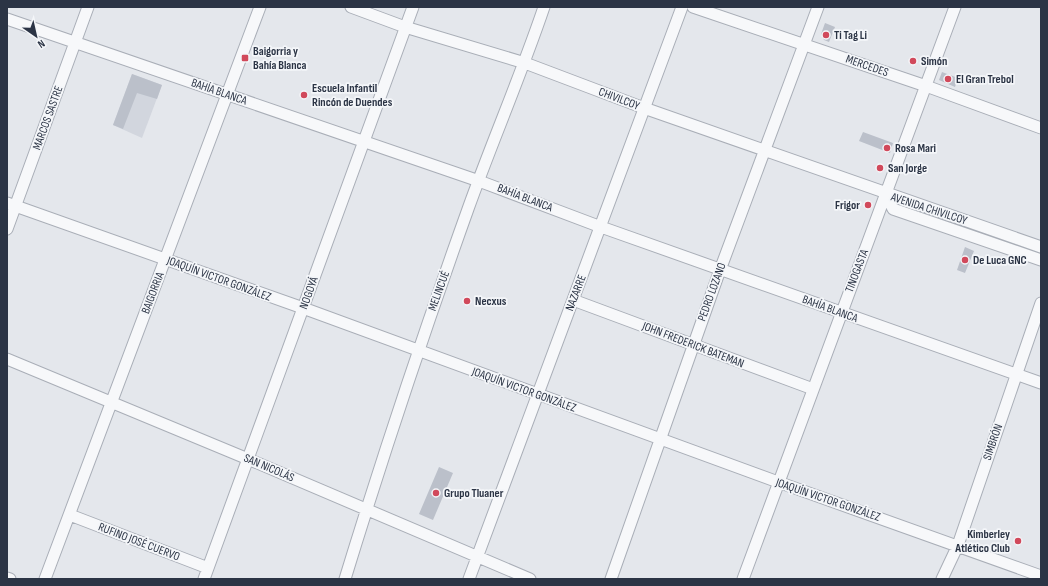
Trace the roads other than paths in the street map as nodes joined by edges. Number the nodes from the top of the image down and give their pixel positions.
1 (88, 7) edge
2 (260, 7) edge
3 (351, 7) edge
4 (413, 7) edge
5 (544, 7) edge
6 (682, 7) edge
7 (693, 7) edge
8 (818, 7) edge
9 (955, 7) edge
10 (7, 18) edge
11 (405, 27) junction
12 (75, 42) junction
13 (805, 45) junction
14 (525, 63) junction
15 (926, 86) junction
16 (228, 95) junction
17 (644, 108) junction
18 (1041, 128) edge
19 (364, 143) junction
20 (765, 150) junction
21 (478, 181) junction
22 (886, 194) junction
23 (11, 204) edge
24 (601, 227) junction
25 (7, 229) edge
26 (1041, 247) edge
27 (166, 260) junction
28 (1041, 260) edge
29 (720, 270) junction
30 (573, 300) junction
31 (1041, 303) edge
32 (303, 308) junction
33 (841, 313) junction
34 (694, 345) junction
35 (417, 350) junction
36 (7, 359) edge
37 (1016, 375) junction
38 (1041, 383) edge
39 (813, 390) junction
40 (538, 395) junction
41 (112, 404) junction
42 (660, 440) junction
43 (248, 459) junction
44 (778, 482) junction
45 (366, 509) junction
46 (70, 515) junction
47 (958, 545) junction
48 (478, 557) junction
49 (208, 568) junction
50 (1041, 576) edge
51 (45, 579) edge
52 (204, 579) edge
53 (345, 579) edge
54 (469, 579) edge
55 (530, 579) edge
56 (611, 579) edge
57 (743, 579) edge
58 (942, 579) edge

1 - 12 street, MARCOS SASTRE
2 - 16 street, BAIGORRIA
3 - 11 street, CHIVILCOY
4 - 11 street, NOGOYÁ
5 - 14 street, MELINCUÉ
6 - 17 street, NAZARRE
7 - 13 street, MERCEDES
8 - 13 street, PEDRO LOZANO
9 - 15 street, TINOGASTA
10 - 12 street, BAHÍA BLANCA
11 - 14 street, CHIVILCOY
11 - 19 street, NOGOYÁ
12 - 16 street, BAHÍA BLANCA
12 - 23 street, MARCOS SASTRE
13 - 15 street, MERCEDES
13 - 20 street, PEDRO LOZANO
14 - 17 street, CHIVILCOY
14 - 21 street, MELINCUÉ
15 - 18 street, MERCEDES
15 - 22 street, TINOGASTA
16 - 19 street, BAHÍA BLANCA
16 - 27 street, BAIGORRIA
17 - 20 street, CHIVILCOY
17 - 24 street, NAZARRE
19 - 21 street, BAHÍA BLANCA
19 - 32 street, NOGOYÁ
20 - 22 street, CHIVILCOY
20 - 29 street, PEDRO LOZANO
21 - 24 street, BAHÍA BLANCA
21 - 35 street, MELINCUÉ
22 - 26 street, AVENIDA CHIVILCOY
22 - 28 street, AVENIDA CHIVILCOY
22 - 33 street, TINOGASTA
23 - 25 street, MARCOS SASTRE
23 - 27 street, JOAQUÍN VICTOR GONZÁLEZ
24 - 29 street, BAHÍA BLANCA
24 - 30 street, NAZARRE
27 - 32 street, JOAQUÍN VICTOR GONZÁLEZ
27 - 41 street, BAIGORRIA
29 - 33 street, BAHÍA BLANCA
29 - 34 street, PEDRO LOZANO
30 - 34 street, JOHN FREDERICK BATEMAN
30 - 40 street, NAZARRE
31 - 37 street, SIMBRÓN
32 - 35 street, JOAQUÍN VICTOR GONZÁLEZ
32 - 43 street, NOGOYÁ
33 - 37 street, BAHÍA BLANCA
33 - 39 street, TINOGASTA
34 - 39 street, JOHN FREDERICK BATEMAN
34 - 42 street, PEDRO LOZANO
35 - 40 street, JOAQUÍN VICTOR GONZÁLEZ
35 - 45 street, MELINCUÉ
36 - 41 street, SAN NICOLÁS
37 - 38 street, BAHÍA BLANCA
37 - 47 street, SIMBRÓN
39 - 44 street, TINOGASTA
40 - 42 street, JOAQUÍN VICTOR GONZÁLEZ
40 - 48 street, NAZARRE
41 - 43 street, SAN NICOLÁS
41 - 46 street, BAIGORRIA
42 - 44 street, JOAQUÍN VICTOR GONZÁLEZ
42 - 56 street, PEDRO LOZANO
43 - 45 street, SAN NICOLÁS
43 - 49 street, NOGOYÁ
44 - 47 street, JOAQUÍN VICTOR GONZÁLEZ
44 - 57 street, TINOGASTA
45 - 48 street, SAN NICOLÁS
45 - 53 street, MELINCUÉ
46 - 49 street, RUFINO JOSÉ CUERVO
46 - 51 street, BAIGORRIA
47 - 50 street, JOAQUÍN VICTOR GONZÁLEZ
47 - 58 street, SIMBRÓN
48 - 54 street, NAZARRE
48 - 55 street, SAN NICOLÁS
49 - 52 street, NOGOYÁ

